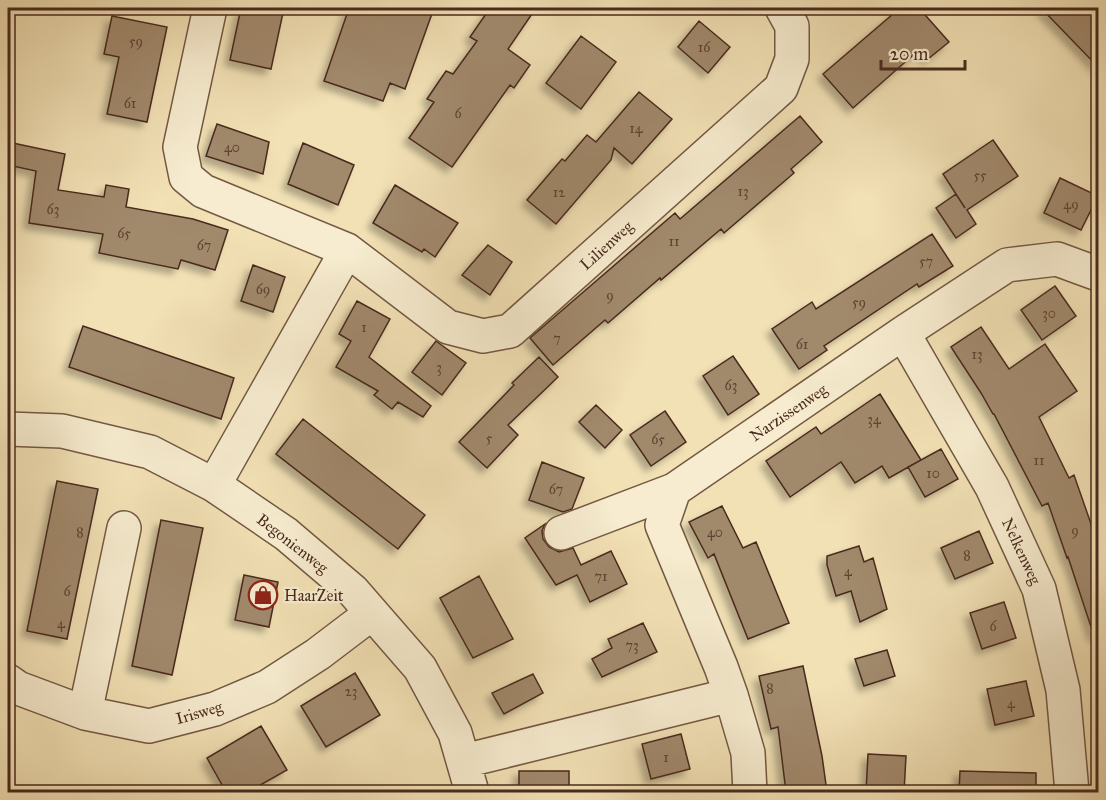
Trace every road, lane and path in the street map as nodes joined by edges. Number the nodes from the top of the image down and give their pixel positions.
1 (210, 8) edge
2 (782, 8) edge
3 (347, 250) junction
4 (1098, 274) edge
5 (903, 333) junction
6 (8, 429) edge
7 (214, 485) junction
8 (674, 490) junction
9 (124, 528) dead end
10 (561, 533) dead end
11 (372, 612) junction
12 (8, 681) edge
13 (731, 695) junction
14 (85, 713) junction
15 (464, 761) junction
16 (472, 792) edge
17 (750, 792) edge
18 (1072, 792) edge

1 - 3 street, Lilienweg
2 - 3 street, Lilienweg
3 - 7 street
4 - 5 street, Narzissenweg
5 - 8 street, Narzissenweg
5 - 18 street, Nelkenweg
6 - 7 street, Begonienweg
7 - 11 street, Begonienweg
8 - 10 street, Narzissenweg
8 - 13 street
9 - 14 street
11 - 14 street, Irisweg
11 - 15 street, Begonienweg
12 - 14 street, Irisweg
13 - 15 street
13 - 17 street
15 - 16 street, Begonienweg

